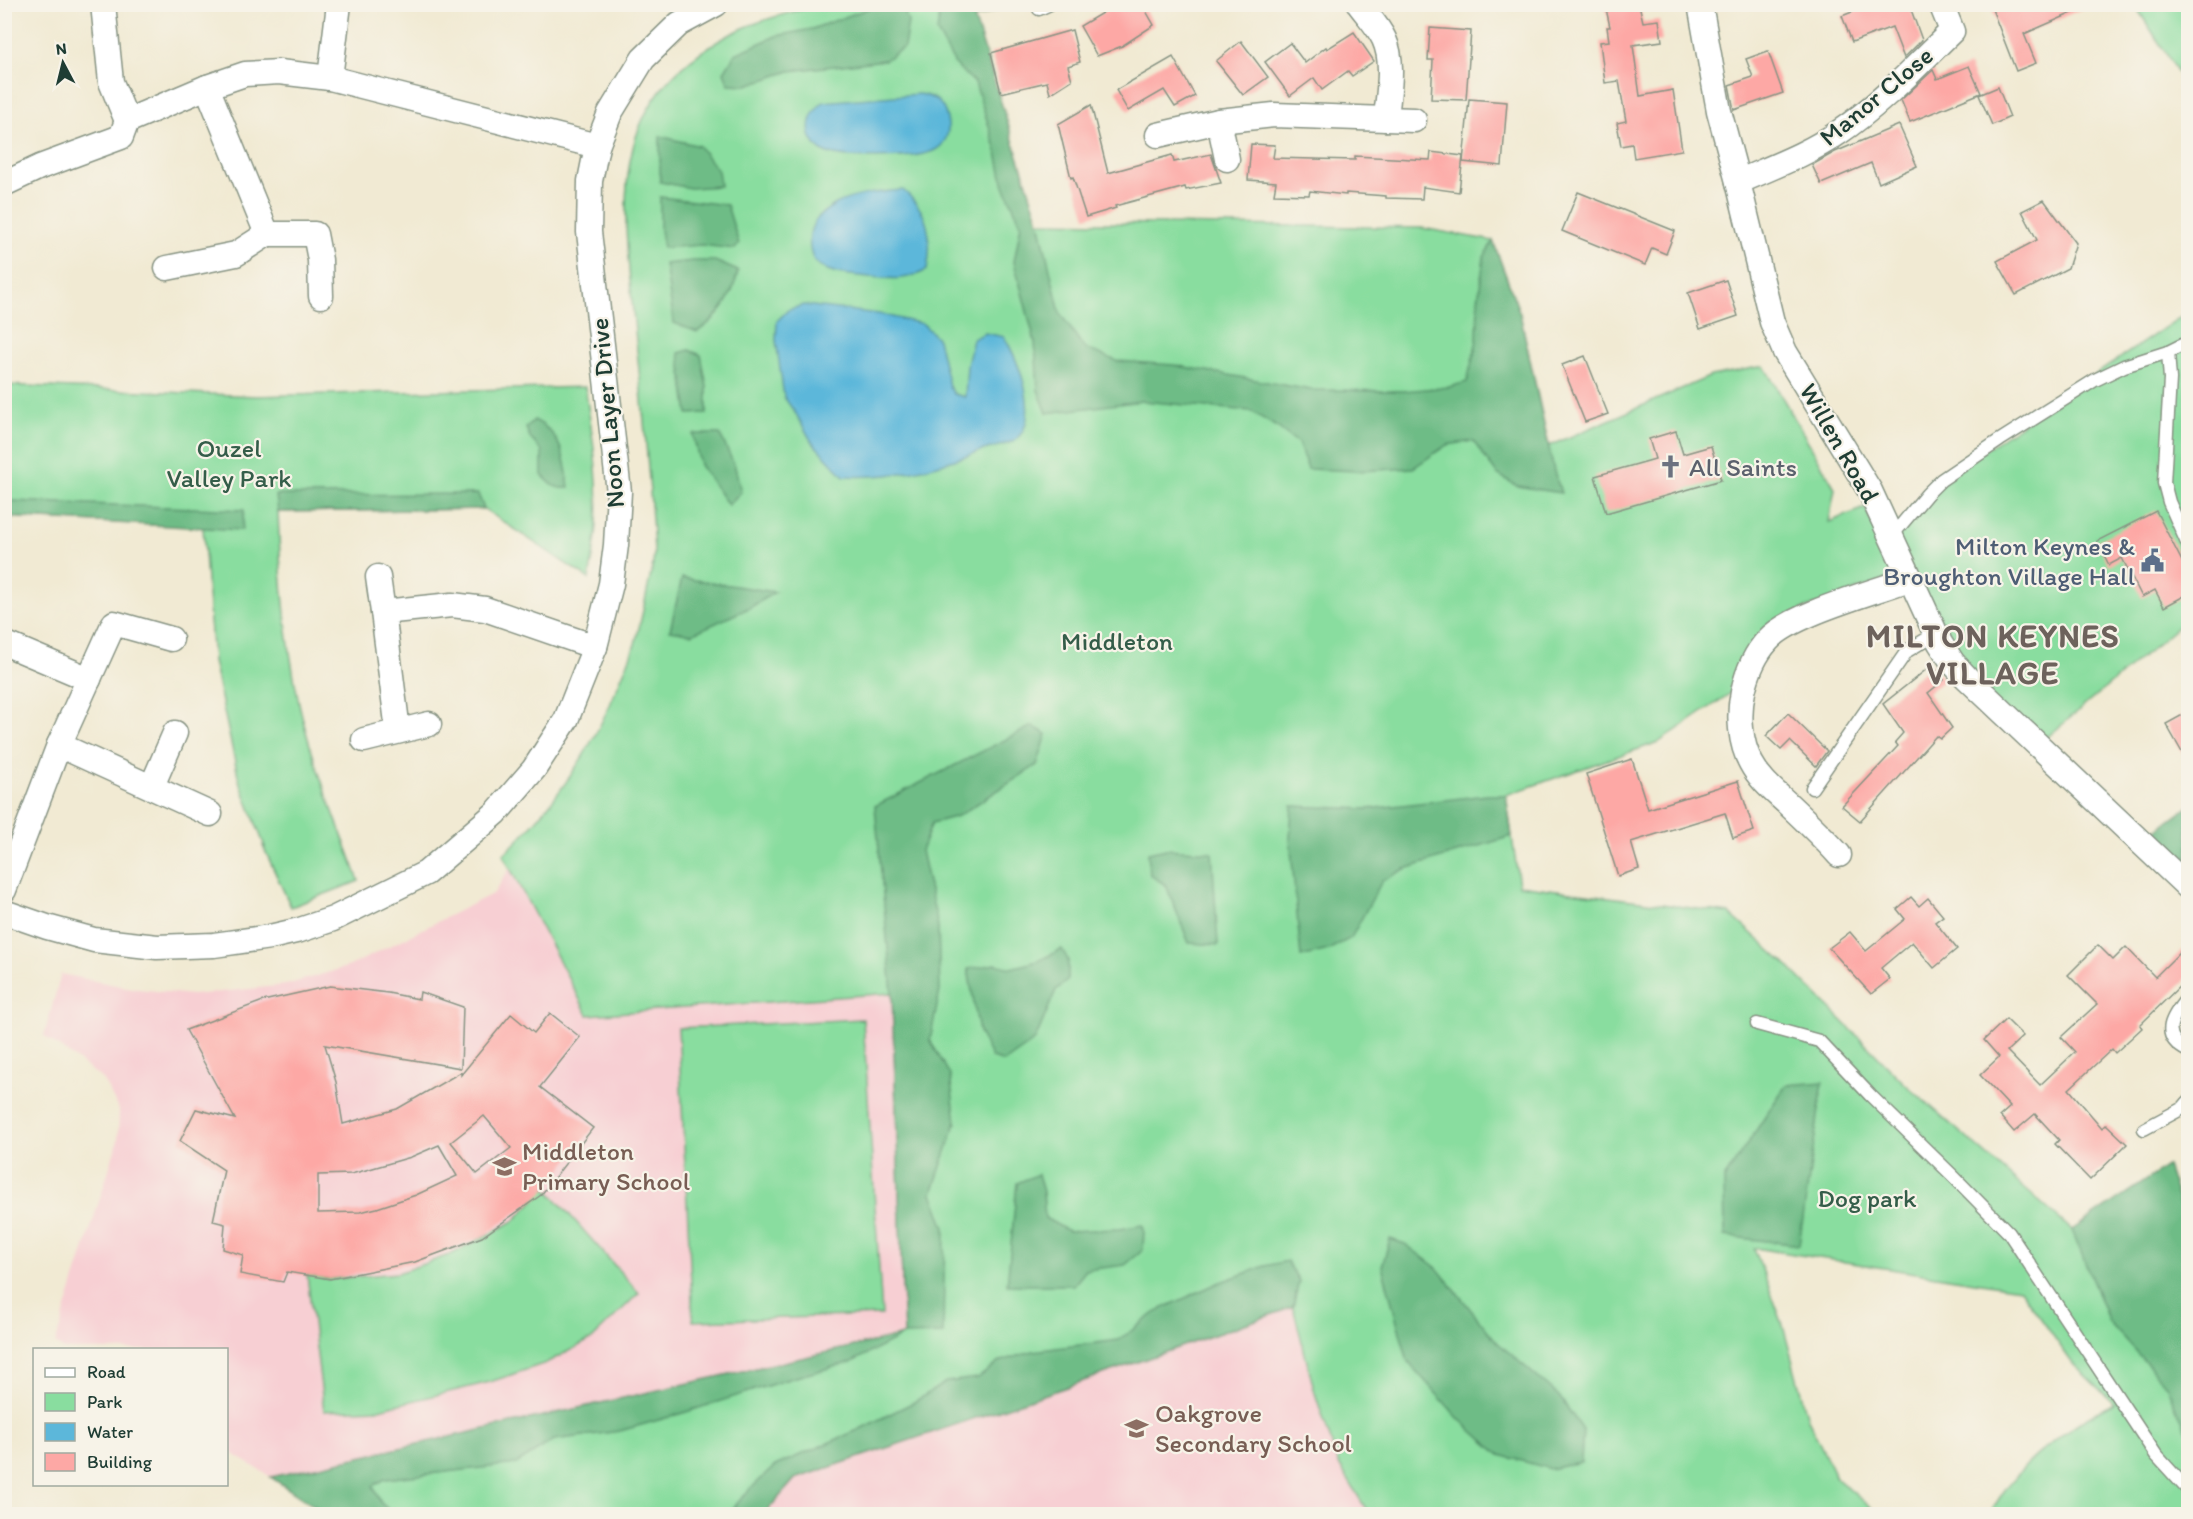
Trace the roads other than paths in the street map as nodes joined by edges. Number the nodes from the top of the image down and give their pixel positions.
1 (103, 4) edge
2 (339, 4) edge
3 (716, 4) edge
4 (1359, 4) edge
5 (1700, 4) edge
6 (1941, 4) edge
7 (330, 78) junction
8 (207, 87) junction
9 (1386, 119) junction
10 (1414, 120) dead end
11 (127, 121) junction
12 (1219, 121) junction
13 (1158, 135) dead end
14 (597, 146) junction
15 (1227, 159) dead end
16 (1738, 182) junction
17 (4, 184) edge
18 (267, 234) junction
19 (167, 268) dead end
20 (321, 296) dead end
21 (2188, 342) edge
22 (2168, 352) junction
23 (1891, 537) junction
24 (2188, 545) edge
25 (378, 577) dead end
26 (1909, 579) junction
27 (383, 612) junction
28 (1935, 634) junction
29 (171, 639) dead end
30 (4, 644) edge
31 (595, 647) junction
32 (89, 679) junction
33 (429, 724) dead end
34 (398, 731) junction
35 (175, 733) dead end
36 (364, 740) dead end
37 (59, 745) junction
38 (152, 786) junction
39 (1812, 788) dead end
40 (210, 814) dead end
41 (1839, 855) dead end
42 (2188, 887) edge
43 (4, 890) edge
44 (4, 912) edge
45 (2188, 997) edge
46 (1757, 1024) dead end
47 (2188, 1051) edge
48 (2188, 1102) edge
49 (2144, 1128) dead end
50 (2188, 1490) edge

1 - 11 street
2 - 7 street
3 - 14 street, Noon Layer Drive
4 - 9 street
5 - 16 street, Willen Road
6 - 16 street, Manor Close
7 - 8 street
7 - 14 street
8 - 11 street
8 - 18 street
9 - 10 street
9 - 12 street
11 - 17 street
12 - 13 street
12 - 15 street
14 - 31 street, Noon Layer Drive
16 - 23 street, Willen Road
18 - 19 street
18 - 20 street
21 - 22 lane
22 - 23 lane
22 - 24 lane
23 - 26 street, Willen Road
25 - 27 street
26 - 28 street, Willen Road
26 - 41 street
27 - 31 street
27 - 34 street
28 - 39 lane
28 - 42 street, Willen Road
29 - 32 street
30 - 32 street
31 - 44 street, Noon Layer Drive
32 - 37 street
33 - 34 street
34 - 36 street
35 - 38 street
37 - 38 street
37 - 43 street
38 - 40 street
45 - 47 lane
46 - 50 lane
48 - 49 lane

